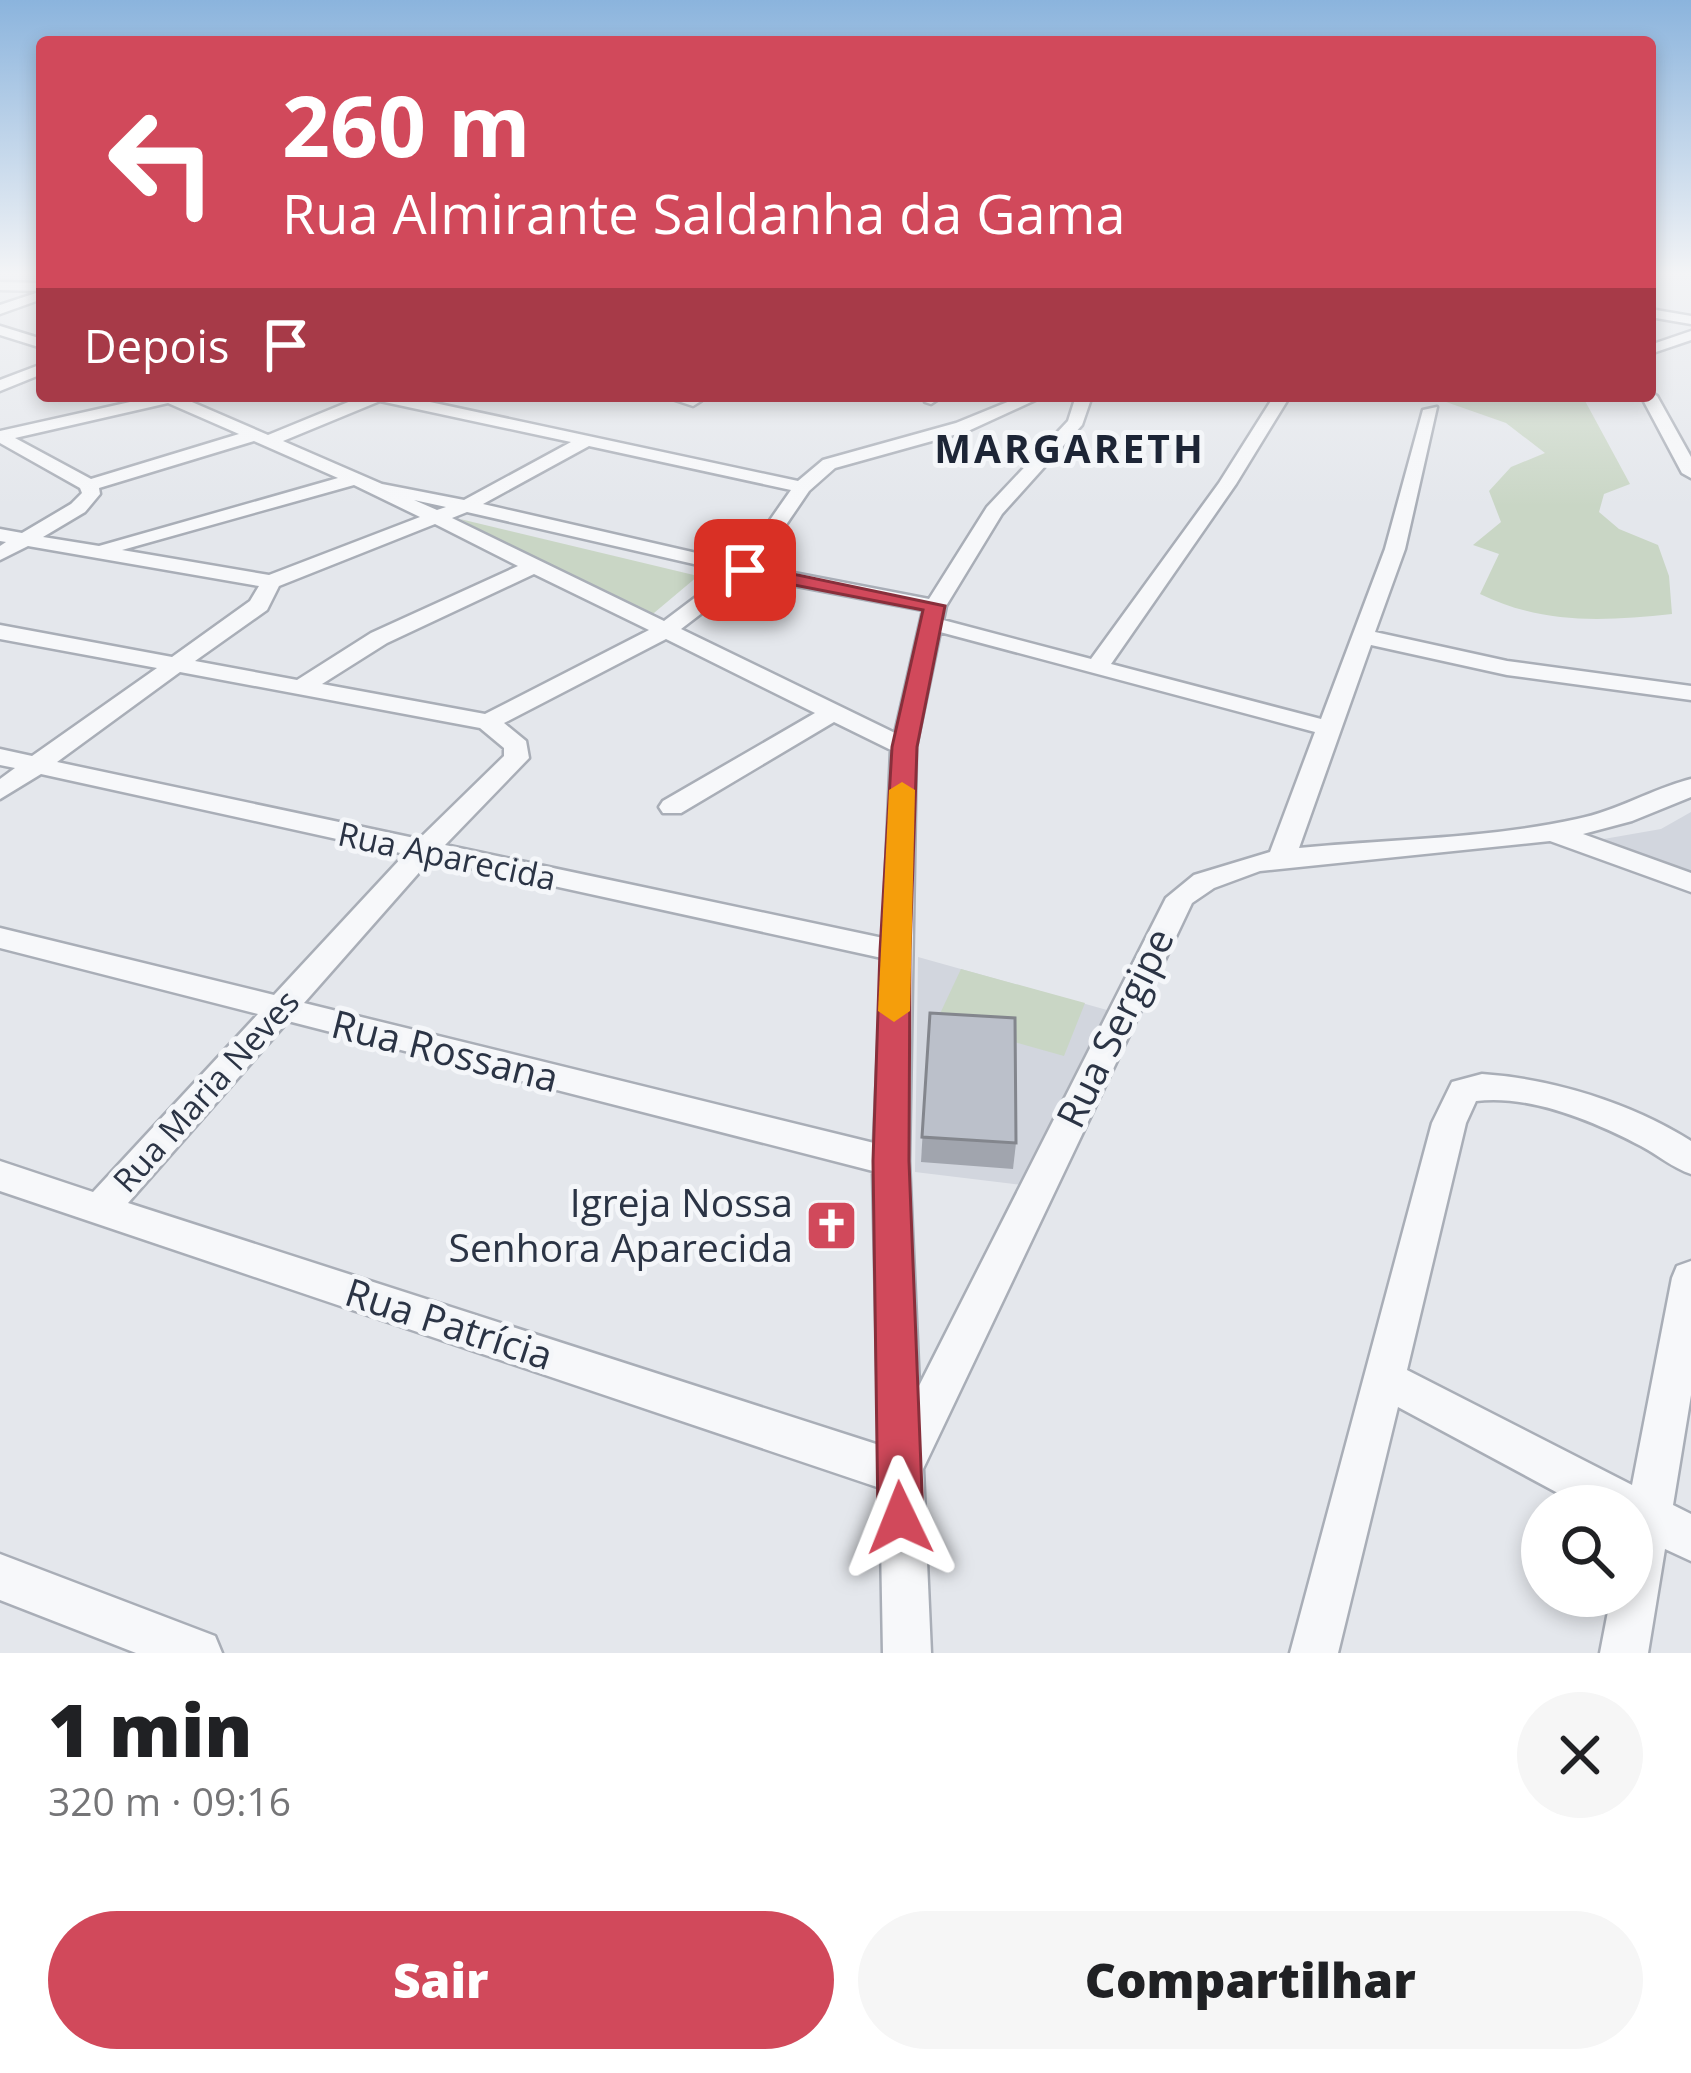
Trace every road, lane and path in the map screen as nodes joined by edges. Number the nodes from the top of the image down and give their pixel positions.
1 (36, 371) edge
2 (0, 386) edge
3 (146, 402) edge
4 (178, 402) edge
5 (361, 402) edge
6 (406, 402) edge
7 (1022, 402) edge
8 (1082, 402) edge
9 (1278, 402) edge
10 (1652, 402) edge
11 (1430, 410) dead end
12 (0, 436) edge
13 (261, 438) junction
14 (586, 441) junction
15 (1691, 473) edge
16 (363, 483) junction
17 (89, 485) junction
18 (802, 487) junction
19 (470, 504) junction
20 (434, 520) junction
21 (0, 535) edge
22 (27, 539) junction
23 (98, 550) junction
24 (0, 554) edge
25 (532, 567) junction
26 (745, 570) junction
27 (271, 583) junction
28 (932, 614) junction
29 (0, 632) edge
30 (663, 632) junction
31 (1366, 637) junction
32 (178, 663) junction
33 (1097, 667) junction
34 (299, 689) junction
35 (1691, 693) edge
36 (830, 713) junction
37 (488, 722) junction
38 (1332, 729) junction
39 (904, 747) junction
40 (0, 757) edge
41 (36, 764) junction
42 (1691, 787) edge
43 (0, 791) edge
44 (672, 807) dead end
45 (1552, 833) junction
46 (423, 851) junction
47 (1281, 859) junction
48 (1691, 883) edge
49 (0, 938) edge
50 (895, 951) junction
51 (278, 1009) junction
52 (1676, 1150) edge
53 (891, 1161) junction
54 (0, 1177) edge
55 (101, 1208) junction
56 (1691, 1278) edge
57 (1387, 1380) junction
58 (898, 1473) junction
59 (1587, 1485) edge
60 (1641, 1485) edge
61 (1653, 1519) edge
62 (1691, 1538) edge
63 (0, 1577) edge
64 (1627, 1617) edge
65 (199, 1653) edge
66 (907, 1653) edge
67 (1314, 1653) edge
68 (1624, 1653) edge

1 - 2 street
3 - 12 street
4 - 13 street
5 - 13 street
6 - 14 street
7 - 18 street
8 - 28 street
9 - 33 street
10 - 15 street
11 - 31 street
12 - 17 street
13 - 16 street
13 - 17 street
14 - 18 street
14 - 19 street
16 - 19 street
16 - 20 street
16 - 23 street
17 - 22 street
18 - 26 street
19 - 20 street
19 - 26 street
20 - 25 street
20 - 27 street
21 - 22 street
22 - 23 street
22 - 24 street
23 - 27 street
25 - 30 street
25 - 34 street
26 - 28 street
26 - 30 street
27 - 32 street
28 - 33 street
28 - 39 street
29 - 32 street
30 - 36 street
30 - 37 street
31 - 35 street
31 - 38 street
32 - 34 street
32 - 41 street
33 - 38 street
34 - 37 street
36 - 39 street
36 - 44 street
37 - 46 street, Rua Maria Neves
38 - 47 street
39 - 50 street
40 - 41 street, Rua Aparecida
41 - 43 street
41 - 46 street, Rua Aparecida
42 - 45 street, Rua Sergipe
45 - 47 street, Rua Sergipe
45 - 48 street
46 - 50 street, Rua Aparecida
46 - 51 street, Rua Maria Neves
47 - 58 street, Rua Sergipe
49 - 51 street, Rua Rossana
50 - 53 street
51 - 53 street, Rua Rossana
51 - 55 street, Rua Maria Neves
52 - 57 street
53 - 58 street
54 - 55 street, Rua Patrícia
55 - 58 street, Rua Patrícia
56 - 60 street
57 - 59 street
57 - 67 street
58 - 66 street, Rua Sergipe
61 - 62 street
63 - 65 street
64 - 68 street

